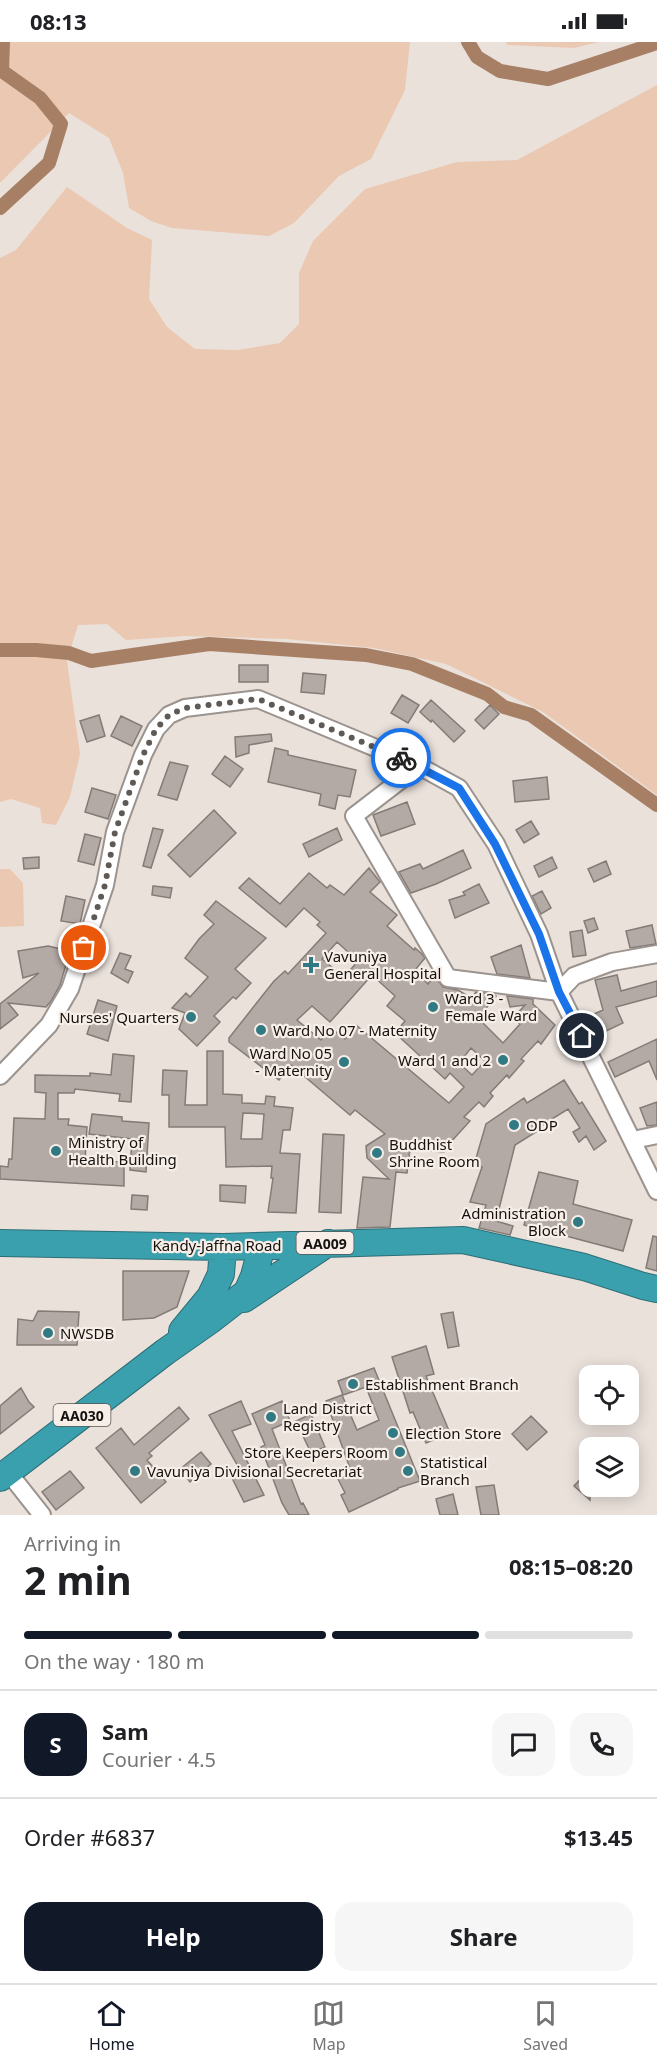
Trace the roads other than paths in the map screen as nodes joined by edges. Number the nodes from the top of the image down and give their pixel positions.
1 (419, 766) junction
2 (657, 954) edge
3 (559, 992) junction
4 (0, 1076) edge
5 (657, 1135) edge
6 (633, 1140) junction
7 (657, 1191) edge
8 (0, 1243) edge
9 (329, 1243) junction
10 (262, 1246) junction
11 (223, 1247) junction
12 (652, 1291) edge
13 (212, 1320) junction
14 (165, 1352) junction
15 (4, 1475) edge
16 (42, 1515) edge

1 - 3 street
1 - 3 street
1 - 4 street
2 - 3 street
3 - 6 street
5 - 6 street
6 - 7 street
8 - 11 highway, Kandy-Jaffna Road / AA009
9 - 10 highway, Kandy-Jaffna Road / AA009
9 - 12 highway, Kandy-Jaffna Road / AA009
9 - 13 highway
10 - 11 highway, Kandy-Jaffna Road / AA009
10 - 13 highway, AA030
11 - 14 highway, AA030
13 - 14 highway, AA030
14 - 15 highway, AA030
15 - 16 street

